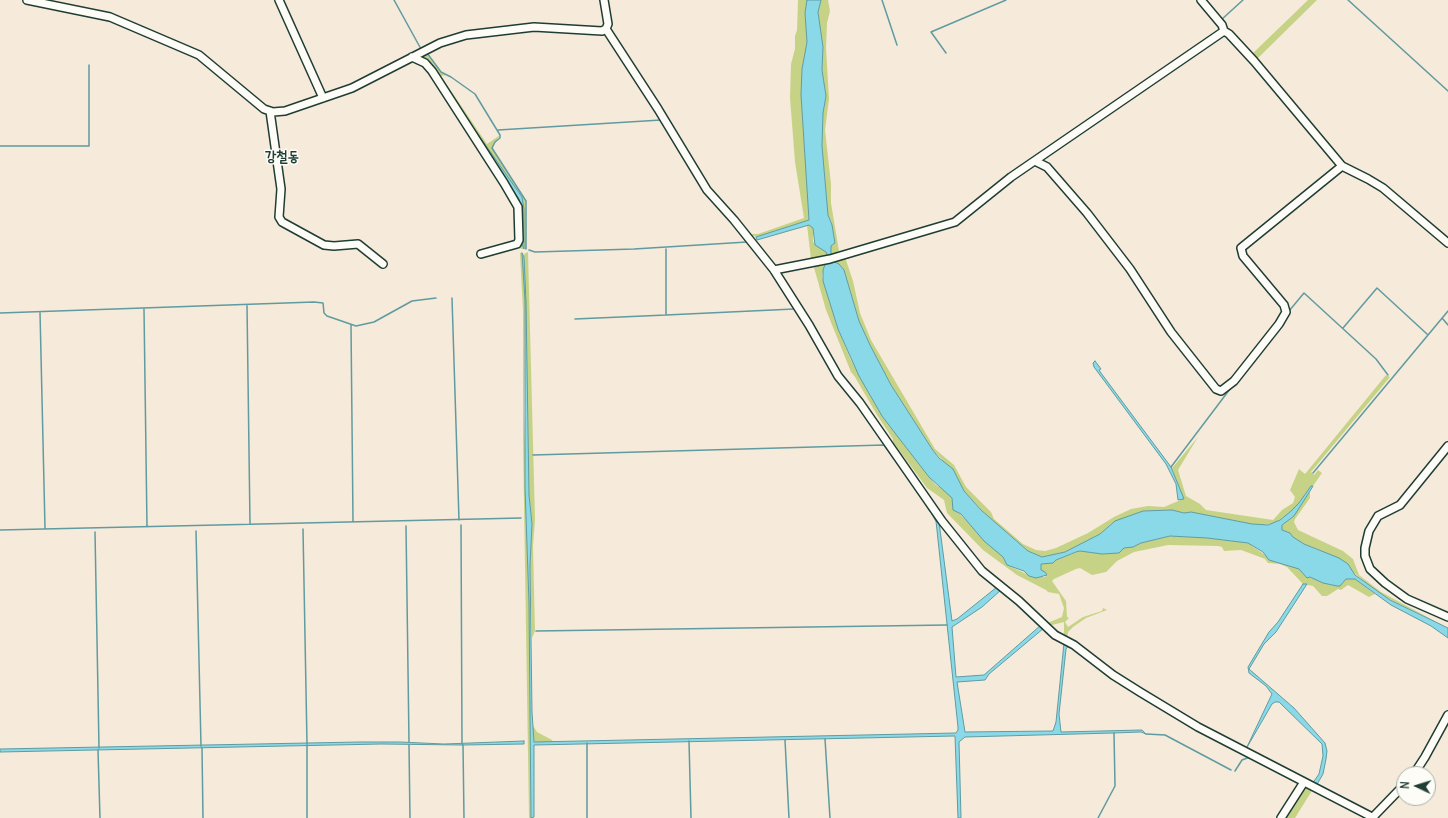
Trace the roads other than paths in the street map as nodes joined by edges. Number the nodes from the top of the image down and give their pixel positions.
1 (27, 0) edge
2 (279, 0) edge
3 (604, 0) edge
4 (1201, 0) edge
5 (606, 29) junction
6 (1224, 31) junction
7 (412, 57) junction
8 (324, 98) junction
9 (270, 111) junction
10 (1035, 161) junction
11 (1342, 166) junction
12 (1448, 243) edge
13 (481, 254) dead end
14 (383, 264) dead end
15 (774, 270) junction
16 (1448, 446) edge
17 (1448, 617) edge
18 (1448, 715) edge
19 (1419, 766) edge
20 (1304, 782) junction
21 (1396, 794) edge
22 (1281, 818) edge
23 (1374, 818) edge

1 - 9 street
2 - 8 street
3 - 5 street
4 - 6 street
5 - 7 street
5 - 15 street
6 - 10 street
6 - 11 street
7 - 8 street
7 - 13 street
8 - 9 street
9 - 14 street
10 - 11 street
10 - 15 street
11 - 12 street
15 - 20 street
16 - 17 street
18 - 19 street
20 - 22 street
20 - 23 street
21 - 23 street

